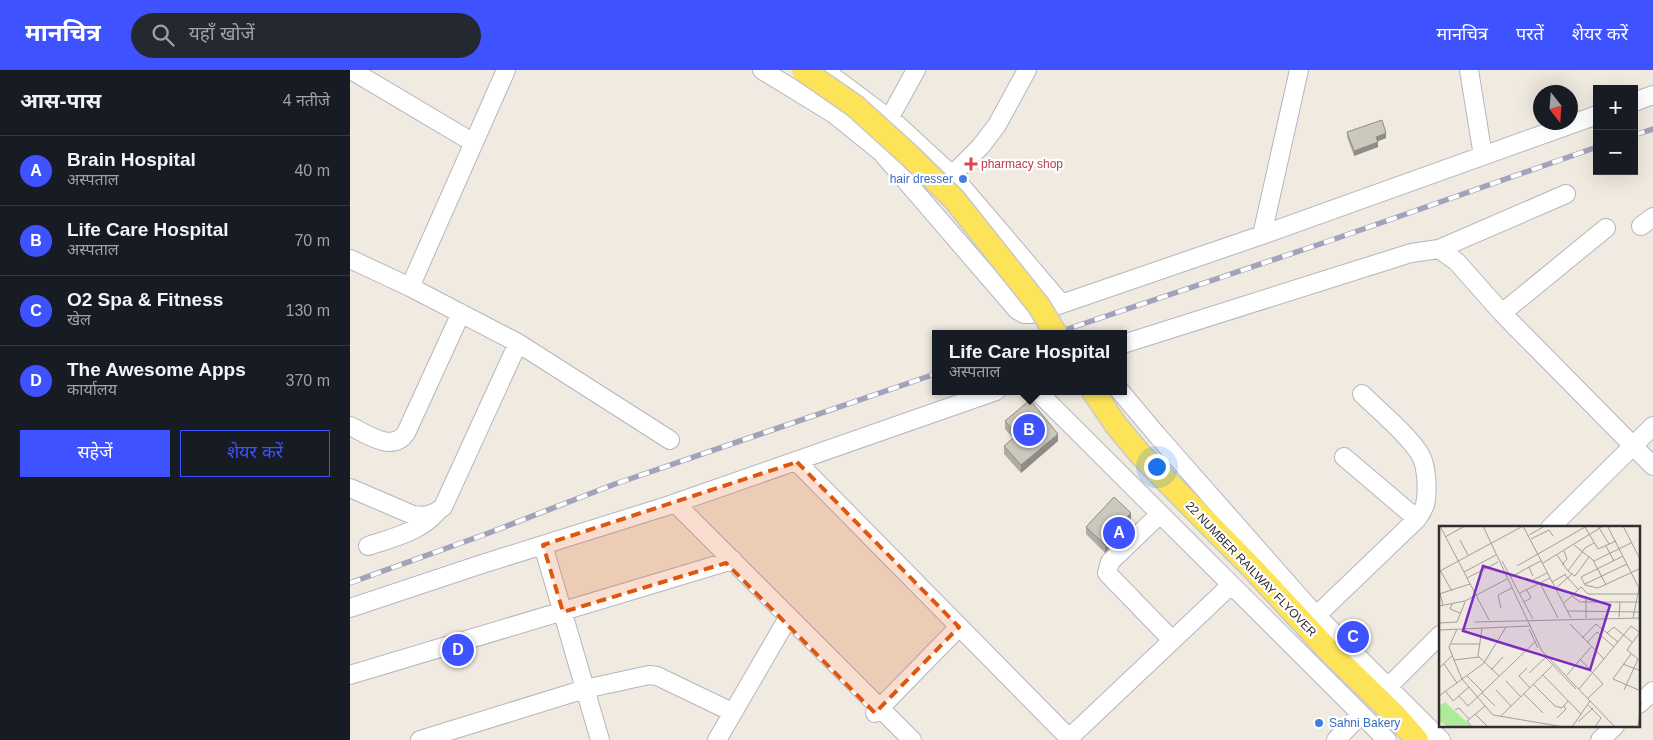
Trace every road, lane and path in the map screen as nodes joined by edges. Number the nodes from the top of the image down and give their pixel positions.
1 (351, 70) edge
2 (506, 70) edge
3 (762, 70) edge
4 (803, 70) edge
5 (824, 70) edge
6 (916, 70) edge
7 (1027, 70) edge
8 (1299, 70) edge
9 (1469, 70) edge
10 (1653, 95) edge
11 (1638, 101) edge
12 (1593, 116) edge
13 (889, 119) junction
14 (474, 143) junction
15 (1483, 156) junction
16 (952, 175) junction
17 (1566, 194) dead end
18 (1606, 228) dead end
19 (1262, 235) junction
20 (1439, 249) junction
21 (350, 259) edge
22 (410, 287) junction
23 (1061, 303) junction
24 (461, 313) junction
25 (1502, 313) junction
26 (1054, 330) edge
27 (518, 343) junction
28 (1127, 343) edge
29 (1362, 394) dead end
30 (985, 395) edge
31 (1040, 395) edge
32 (1096, 395) edge
33 (1123, 395) edge
34 (350, 426) edge
35 (1653, 426) edge
36 (670, 440) dead end
37 (1633, 446) junction
38 (1344, 457) dead end
39 (797, 462) junction
40 (1653, 466) edge
41 (350, 488) edge
42 (671, 504) junction
43 (436, 512) junction
44 (1160, 514) junction
45 (1417, 519) junction
46 (1552, 526) edge
47 (543, 545) junction
48 (368, 546) dead end
49 (729, 562) junction
50 (1231, 584) junction
51 (350, 608) edge
52 (563, 612) junction
53 (1317, 615) junction
54 (784, 623) junction
55 (959, 627) junction
56 (1439, 636) edge
57 (1172, 640) junction
58 (350, 675) edge
59 (1388, 687) junction
60 (585, 689) junction
61 (1653, 691) edge
62 (1640, 703) edge
63 (877, 710) junction
64 (732, 712) junction
65 (1361, 714) junction
66 (1613, 728) edge
67 (1068, 739) edge
68 (420, 740) edge
69 (600, 740) edge
70 (717, 740) edge
71 (902, 740) edge
72 (912, 740) edge
73 (1336, 740) edge
74 (1387, 740) edge
75 (1417, 740) edge
76 (1441, 740) edge
77 (1600, 740) edge

1 - 14 street
2 - 14 street
3 - 23 street
4 - 26 main road, bridge
5 - 13 street
6 - 13 street
7 - 16 street
8 - 19 street
9 - 15 street
10 - 11 street
12 - 15 street
13 - 16 street
14 - 22 street
15 - 19 street
16 - 23 street
17 - 20 street
18 - 25 street
19 - 23 street
20 - 25 street
20 - 28 street
21 - 22 street
22 - 24 street
24 - 27 street
24 - 34 street
25 - 37 street
27 - 36 street
27 - 43 street
29 - 45 street
30 - 39 street
31 - 44 street
32 - 75 main road, 22 NUMBER RAILWAY FLYOVER
33 - 53 street
35 - 37 street
37 - 40 street
37 - 46 street
38 - 45 street
39 - 42 street
39 - 55 street
41 - 43 street
42 - 47 street
42 - 49 street
43 - 48 street
44 - 50 street
44 - 57 street
45 - 53 street
47 - 51 street
47 - 52 street
49 - 52 street
49 - 54 street
49 - 63 street
50 - 57 street
50 - 65 street
52 - 58 street
52 - 60 street
53 - 59 street
54 - 63 street
54 - 64 street
55 - 63 street
55 - 67 street
56 - 59 street
57 - 67 street
59 - 76 street
60 - 64 street
60 - 68 street
60 - 69 street
61 - 62 street
63 - 71 street
63 - 72 street
64 - 70 street
65 - 73 street
65 - 74 street
66 - 77 street

